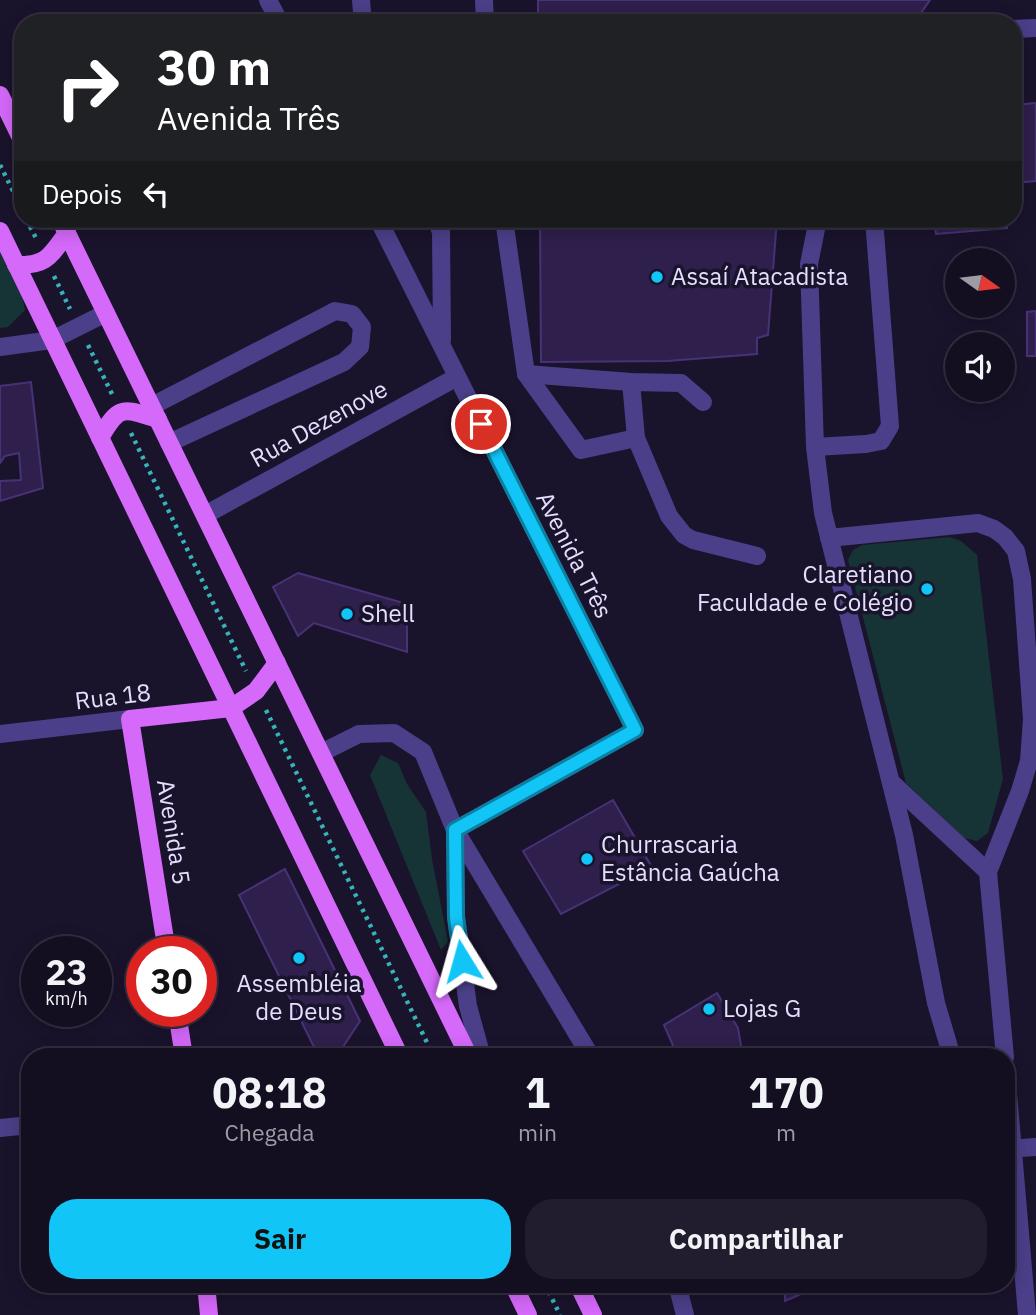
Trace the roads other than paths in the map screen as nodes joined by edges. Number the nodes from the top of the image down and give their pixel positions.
1 (0, 95) edge
2 (14, 124) edge
3 (63, 228) edge
4 (65, 228) edge
5 (383, 228) edge
6 (439, 228) edge
7 (505, 228) edge
8 (816, 228) edge
9 (875, 228) edge
10 (0, 232) edge
11 (16, 265) junction
12 (106, 313) junction
13 (52, 340) junction
14 (442, 346) junction
15 (0, 347) edge
16 (526, 374) junction
17 (457, 377) junction
18 (631, 382) junction
19 (703, 402) dead end
20 (155, 413) junction
21 (100, 438) junction
22 (636, 438) junction
23 (169, 443) junction
24 (815, 447) junction
25 (205, 515) junction
26 (829, 538) junction
27 (757, 556) dead end
28 (277, 663) junction
29 (231, 708) junction
30 (130, 719) junction
31 (0, 734) edge
32 (321, 753) junction
33 (891, 782) junction
34 (925, 812) junction
35 (455, 830) junction
36 (904, 835) junction
37 (988, 872) junction
38 (164, 936) edge
39 (179, 1027) edge
40 (183, 1048) edge
41 (396, 1048) edge
42 (465, 1048) edge
43 (480, 1048) edge
44 (586, 1048) edge
45 (950, 1048) edge
46 (1004, 1048) edge
47 (21, 1126) edge
48 (0, 1128) edge
49 (1015, 1146) edge
50 (1036, 1147) edge
51 (1015, 1208) edge
52 (207, 1293) edge
53 (517, 1293) edge
54 (582, 1293) edge
55 (679, 1293) edge
56 (209, 1315) edge
57 (528, 1315) edge
58 (593, 1315) edge
59 (685, 1315) edge
60 (1027, 1315) edge

1 - 2 main road
3 - 11 main road
4 - 12 main road
5 - 14 street, Avenida Três
6 - 14 street
7 - 16 street
8 - 24 street
9 - 24 street
10 - 11 main road
11 - 13 main road
12 - 13 street
12 - 20 main road
13 - 15 street
13 - 21 main road
14 - 17 street, Avenida Três
16 - 18 street
16 - 22 street
17 - 25 street, Rua Dezenove
17 - 35 street, Avenida Três
18 - 19 street
18 - 22 street
20 - 21 main road
20 - 23 main road
20 - 23 street
21 - 29 main road
22 - 27 street
23 - 25 main road
24 - 26 street
25 - 28 main road
26 - 33 street
26 - 37 street
28 - 29 main road
28 - 32 main road
29 - 30 main road, Rua 18
29 - 41 main road
30 - 31 street, Rua 18
30 - 38 main road, Avenida 5
32 - 35 street
32 - 42 main road
33 - 34 street
33 - 36 street
34 - 36 street
34 - 37 street
35 - 43 street
35 - 44 street
36 - 45 street
37 - 46 street
39 - 40 main road
47 - 48 street
49 - 50 street
51 - 60 street
52 - 56 main road
53 - 57 main road
54 - 58 main road
55 - 59 street

